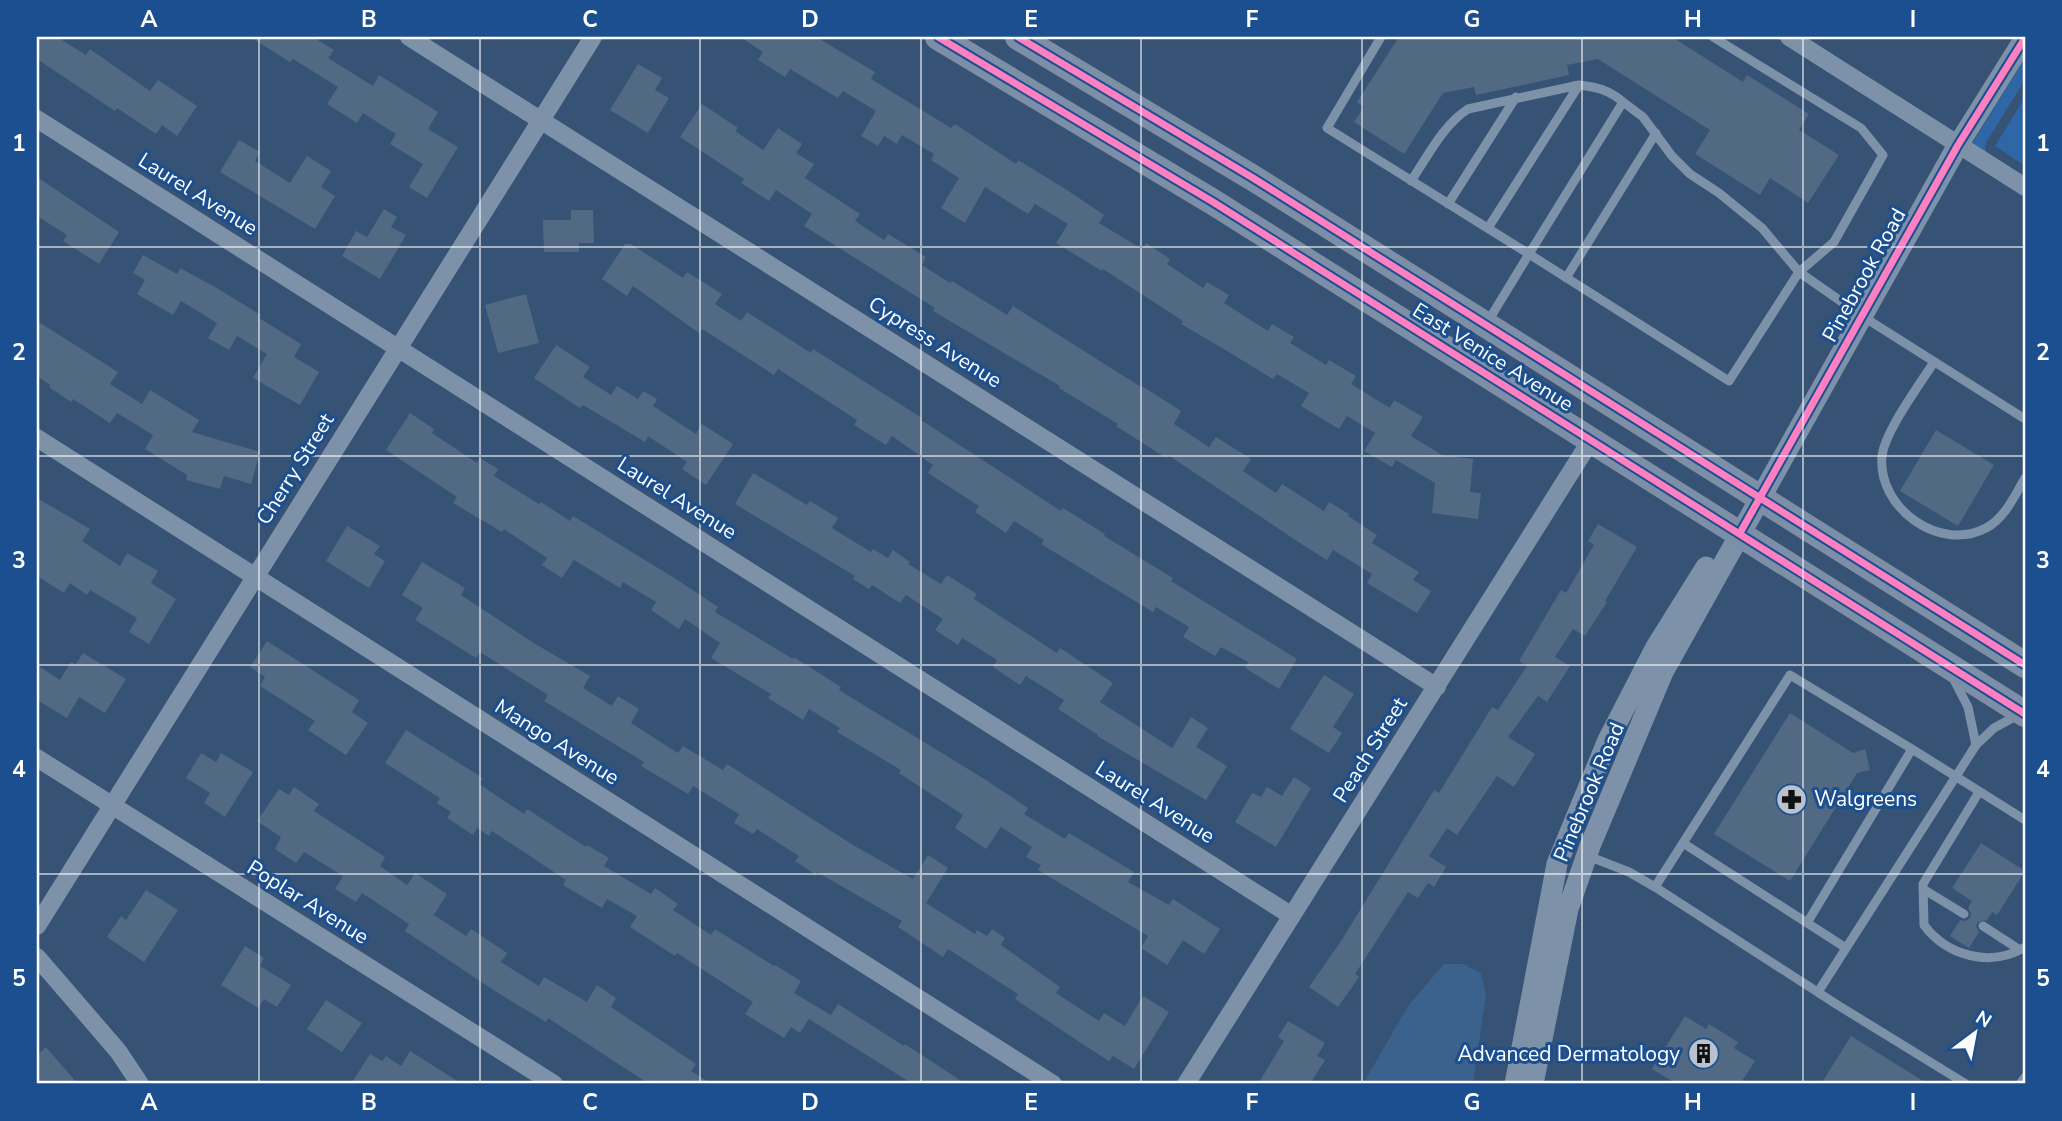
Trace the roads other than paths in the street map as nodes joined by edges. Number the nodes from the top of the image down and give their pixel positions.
1 (409, 37) edge
2 (593, 37) edge
3 (939, 37) edge
4 (1018, 37) edge
5 (1381, 37) edge
6 (1713, 37) edge
7 (1789, 37) edge
8 (2025, 38) edge
9 (1579, 85) junction
10 (1516, 97) junction
11 (1623, 102) junction
12 (37, 119) edge
13 (541, 120) junction
14 (1656, 133) junction
15 (1958, 145) junction
16 (1411, 181) junction
17 (2025, 187) edge
18 (1448, 204) junction
19 (1488, 228) junction
20 (1529, 254) junction
21 (1799, 272) junction
22 (1566, 278) junction
23 (1862, 316) junction
24 (1486, 324) junction
25 (398, 348) junction
26 (1934, 362) junction
27 (2025, 419) edge
28 (37, 438) edge
29 (1591, 440) junction
30 (2025, 478) edge
31 (1759, 498) junction
32 (1740, 533) junction
33 (254, 576) junction
34 (1945, 663) junction
35 (2025, 665) edge
36 (1437, 687) junction
37 (2024, 713) edge
38 (1608, 740) junction
39 (1976, 745) junction
40 (1629, 749) junction
41 (1912, 749) junction
42 (37, 758) edge
43 (1955, 777) junction
44 (1979, 792) junction
45 (112, 805) junction
46 (2025, 820) edge
47 (1683, 843) junction
48 (1587, 855) junction
49 (1656, 887) junction
50 (1923, 888) junction
51 (1964, 914) dead end
52 (1292, 916) junction
53 (1807, 923) junction
54 (37, 926) edge
55 (1983, 926) dead end
56 (1846, 948) junction
57 (2023, 949) edge
58 (37, 957) edge
59 (1818, 992) junction
60 (2025, 1077) edge
61 (140, 1084) edge
62 (554, 1084) edge
63 (1053, 1084) edge
64 (1186, 1084) edge
65 (1515, 1084) edge
66 (1533, 1084) edge
67 (1966, 1084) edge
68 (2021, 1084) edge

1 - 13 street, Cypress Avenue
2 - 13 street, Cherry Street
3 - 29 main road, East Venice Avenue
4 - 24 main road, East Venice Avenue
5 - 16 lane
6 - 21 lane
7 - 15 street
8 - 15 street, Pinebrook Road
9 - 10 lane
9 - 11 lane
9 - 19 lane
10 - 16 lane
10 - 18 lane
11 - 14 lane
11 - 20 lane
12 - 25 street, Laurel Avenue
13 - 25 street, Cherry Street
13 - 36 street, Cypress Avenue
14 - 21 lane
14 - 22 lane
15 - 17 street
15 - 23 street, Pinebrook Road
16 - 18 lane
18 - 19 lane
19 - 20 lane
20 - 22 lane
20 - 24 lane
21 - 22 lane
21 - 23 lane
23 - 26 lane
23 - 31 street, Pinebrook Road
24 - 31 main road, East Venice Avenue
25 - 33 street, Cherry Street
25 - 52 street, Laurel Avenue
26 - 27 lane
26 - 30 lane
28 - 33 street, Mango Avenue
29 - 32 main road, East Venice Avenue
29 - 36 street, Peach Street
31 - 32 street, Pinebrook Road
31 - 35 main road, East Venice Avenue
32 - 34 main road, East Venice Avenue
32 - 38 street, Pinebrook Road
32 - 40 street, Pinebrook Road
33 - 45 street, Cherry Street
33 - 63 street, Mango Avenue
34 - 37 main road, East Venice Avenue
34 - 39 lane
36 - 52 street, Peach Street
37 - 39 lane
38 - 40 street
38 - 65 street, Pinebrook Road
39 - 43 lane
40 - 48 street, Pinebrook Road
41 - 43 lane
41 - 47 lane
41 - 53 lane
42 - 45 street, Poplar Avenue
43 - 44 lane
43 - 56 lane
44 - 46 lane
44 - 50 lane
45 - 54 street, Cherry Street
45 - 62 street, Poplar Avenue
47 - 49 lane
47 - 53 lane
48 - 49 lane
48 - 66 street, Pinebrook Road
49 - 59 lane
50 - 51 lane
50 - 57 lane
52 - 64 street, Peach Street
53 - 56 lane
55 - 57 lane
56 - 59 lane
58 - 61 street
59 - 67 lane
60 - 68 lane

